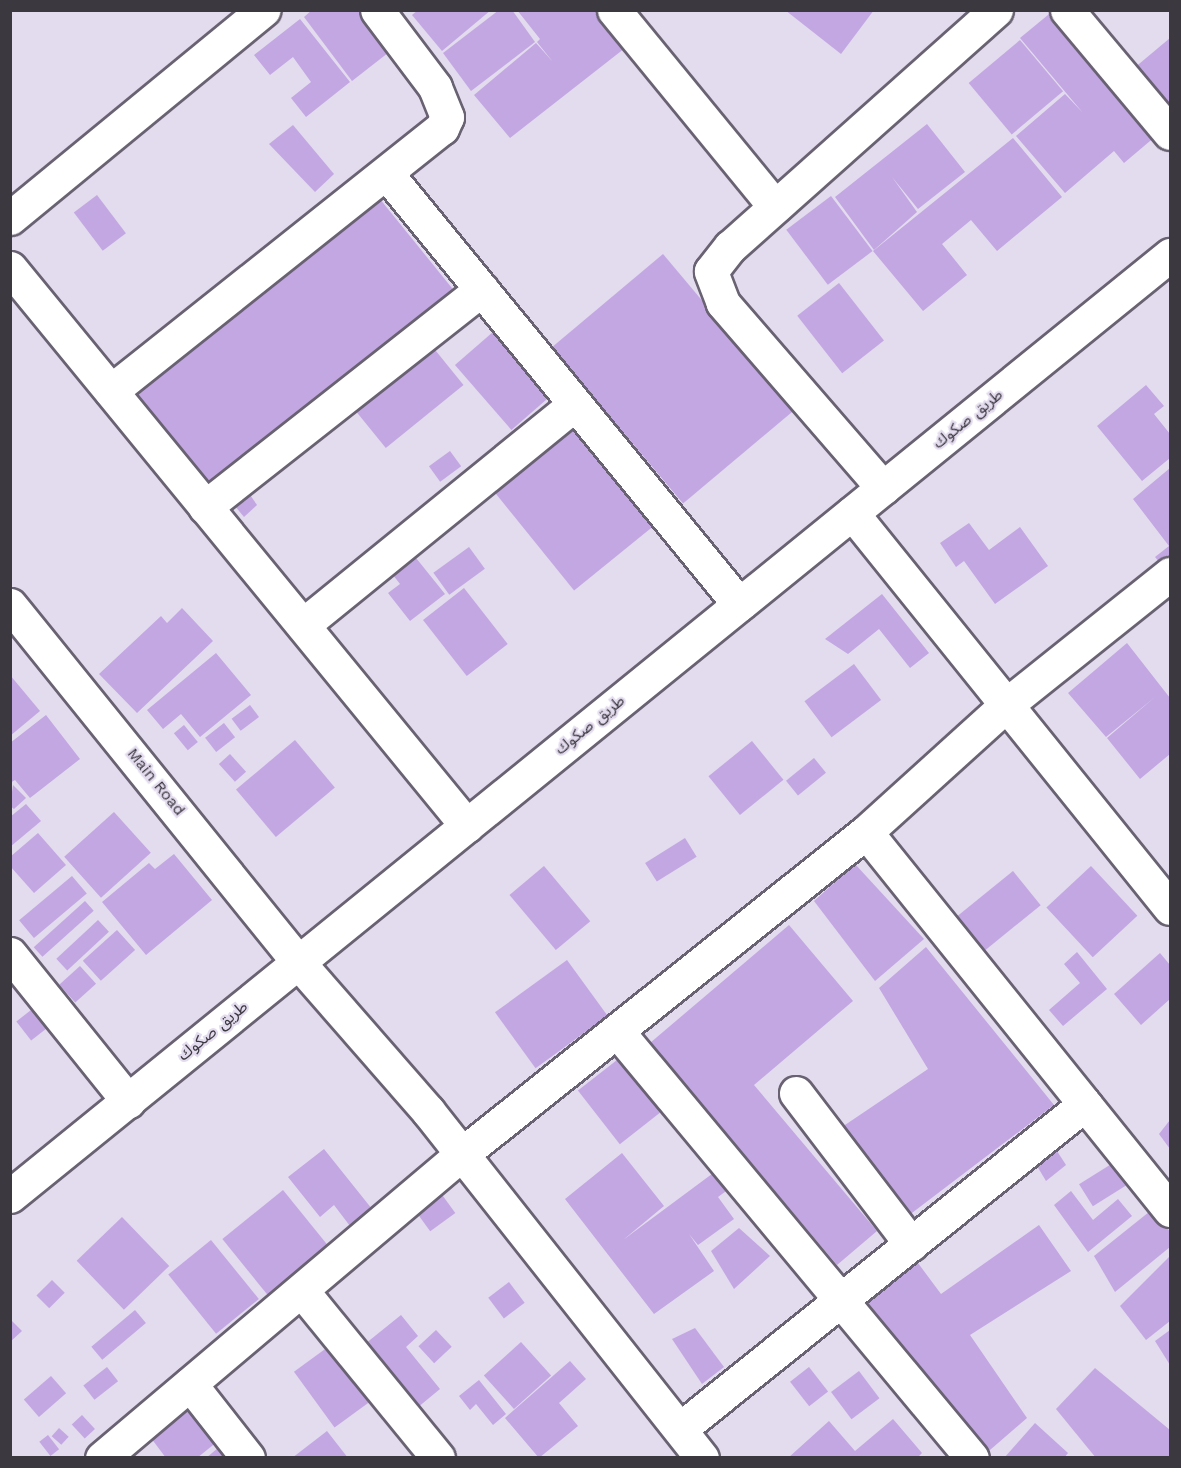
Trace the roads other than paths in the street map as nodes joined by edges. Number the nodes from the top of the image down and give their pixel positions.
1 (377, 10) edge
2 (614, 10) edge
3 (996, 10) edge
4 (1067, 10) edge
5 (261, 11) edge
6 (1170, 133) edge
7 (387, 174) junction
8 (775, 207) junction
9 (10, 218) edge
10 (1170, 255) edge
11 (10, 268) edge
12 (482, 290) junction
13 (111, 391) junction
14 (575, 404) junction
15 (883, 488) junction
16 (205, 507) junction
17 (852, 513) junction
18 (1169, 578) edge
19 (739, 604) junction
20 (10, 605) edge
21 (303, 625) junction
22 (1006, 705) junction
23 (467, 826) junction
24 (866, 832) junction
25 (1170, 908) edge
26 (10, 954) edge
27 (298, 962) junction
28 (617, 1031) junction
29 (796, 1093) dead end
30 (128, 1101) junction
31 (1086, 1104) junction
32 (462, 1154) junction
33 (10, 1196) edge
34 (1170, 1210) edge
35 (911, 1244) junction
36 (302, 1291) junction
37 (843, 1299) junction
38 (190, 1384) junction
39 (680, 1429) junction
40 (102, 1458) edge
41 (248, 1458) edge
42 (438, 1458) edge
43 (702, 1458) edge
44 (972, 1458) edge

1 - 7 street
2 - 8 street
3 - 8 street
4 - 6 street
5 - 9 street
7 - 12 street
7 - 13 street
8 - 15 street
10 - 15 street, طريق صكوك
11 - 13 street
12 - 14 street
12 - 16 street
13 - 16 street
14 - 19 street
14 - 21 street
15 - 17 street, طريق صكوك
16 - 21 street
17 - 19 street, طريق صكوك
17 - 22 street
18 - 22 street
19 - 23 street, طريق صكوك
20 - 27 street, Main Road
21 - 23 street
22 - 24 street
22 - 25 street
23 - 27 street, طريق صكوك
24 - 28 street
24 - 31 street
26 - 30 street
27 - 30 street, طريق صكوك
27 - 32 street, Main Road
28 - 32 street
28 - 37 street
29 - 35 street
30 - 33 street, طريق صكوك
31 - 34 street
31 - 35 street
32 - 36 street
32 - 39 street, Main Road
35 - 37 street
36 - 38 street
36 - 42 street
37 - 39 street
37 - 44 street
38 - 40 street
38 - 41 street
39 - 43 street, Main Road

